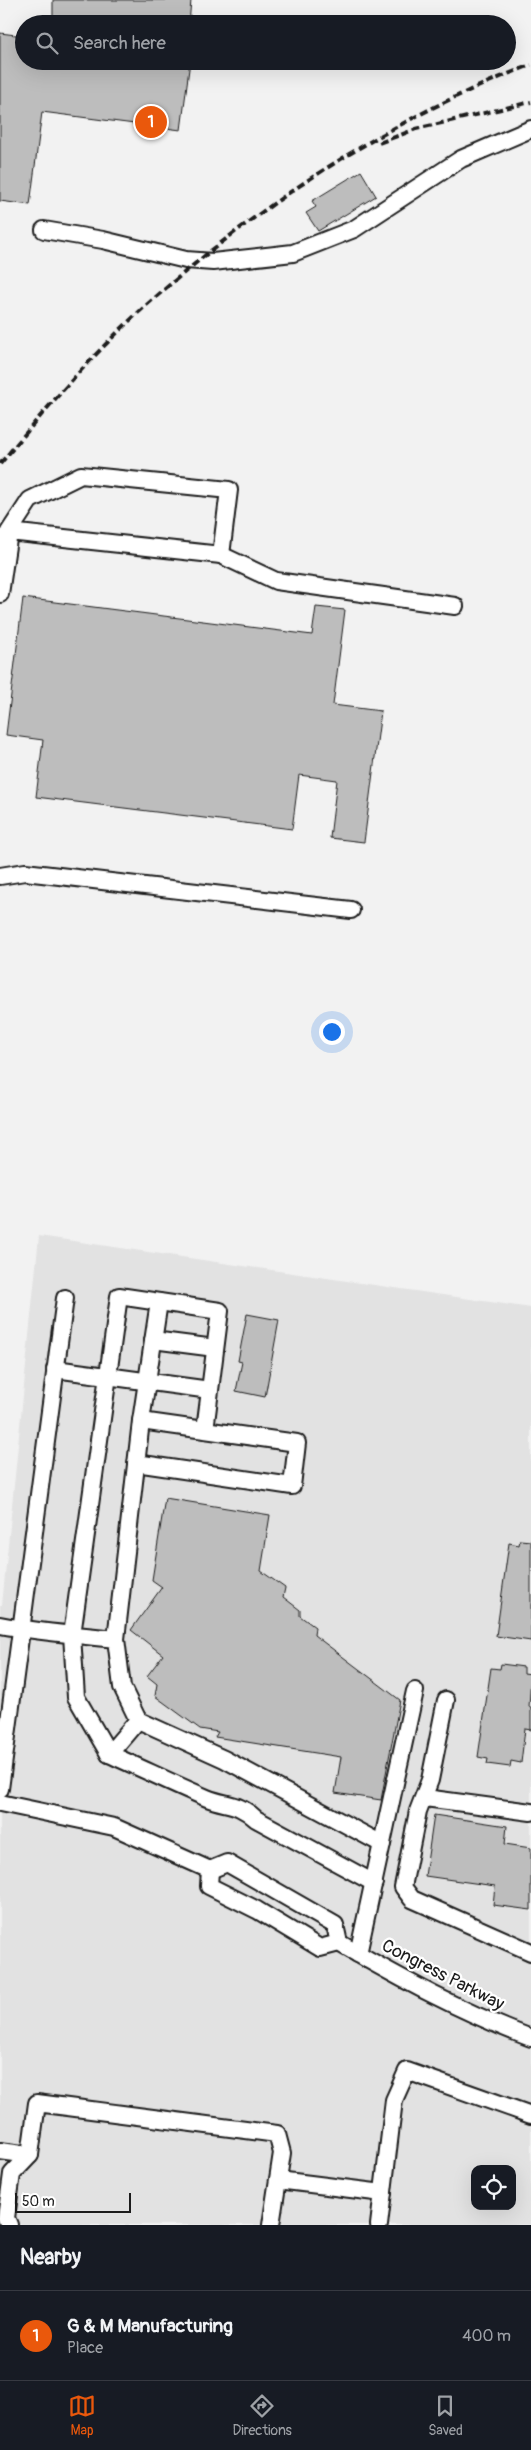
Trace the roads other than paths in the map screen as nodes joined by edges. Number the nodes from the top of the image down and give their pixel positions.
1 (531, 129) edge
2 (44, 230) dead end
3 (9, 532) junction
4 (221, 555) junction
5 (0, 594) edge
6 (455, 606) dead end
7 (0, 876) edge
8 (351, 910) dead end
9 (65, 1298) dead end
10 (159, 1302) junction
11 (153, 1340) junction
12 (215, 1348) junction
13 (55, 1369) junction
14 (107, 1376) junction
15 (147, 1380) junction
16 (210, 1390) junction
17 (141, 1421) junction
18 (205, 1430) junction
19 (136, 1464) junction
20 (0, 1625) edge
21 (20, 1629) junction
22 (72, 1634) junction
23 (116, 1639) junction
24 (415, 1691) dead end
25 (446, 1700) dead end
26 (138, 1720) junction
27 (4, 1731) edge
28 (108, 1754) junction
29 (0, 1789) edge
30 (425, 1798) junction
31 (0, 1803) edge
32 (531, 1812) edge
33 (382, 1844) junction
34 (210, 1870) junction
35 (374, 1883) junction
36 (339, 1943) junction
37 (531, 1952) edge
38 (358, 1954) junction
39 (531, 2038) edge
40 (531, 2115) edge
41 (0, 2151) edge
42 (30, 2155) junction
43 (278, 2180) junction
44 (382, 2193) junction
45 (9, 2225) edge
46 (271, 2225) edge
47 (379, 2225) edge

1 - 2 street
3 - 4 street
3 - 4 street
3 - 5 street
4 - 6 street
7 - 8 street
9 - 13 street
10 - 11 street
10 - 12 street
10 - 14 street
11 - 12 street
11 - 15 street
12 - 16 street
13 - 14 street
13 - 21 street
14 - 15 street
14 - 22 street
15 - 16 street
15 - 17 street
16 - 18 street
17 - 18 street
17 - 19 street
18 - 19 street
19 - 23 street
20 - 21 street
21 - 22 street
21 - 27 street
22 - 23 street
22 - 28 street
23 - 26 street
24 - 33 street
25 - 30 street
26 - 28 street
26 - 33 street
27 - 29 street
28 - 35 street
30 - 32 street
30 - 37 street
31 - 34 street
33 - 35 street
34 - 36 street
34 - 36 street
35 - 38 street
36 - 38 street, Congress Parkway
38 - 39 street, Congress Parkway
40 - 44 street
41 - 42 street
42 - 43 street
42 - 45 street
43 - 44 street
43 - 46 street
44 - 47 street

